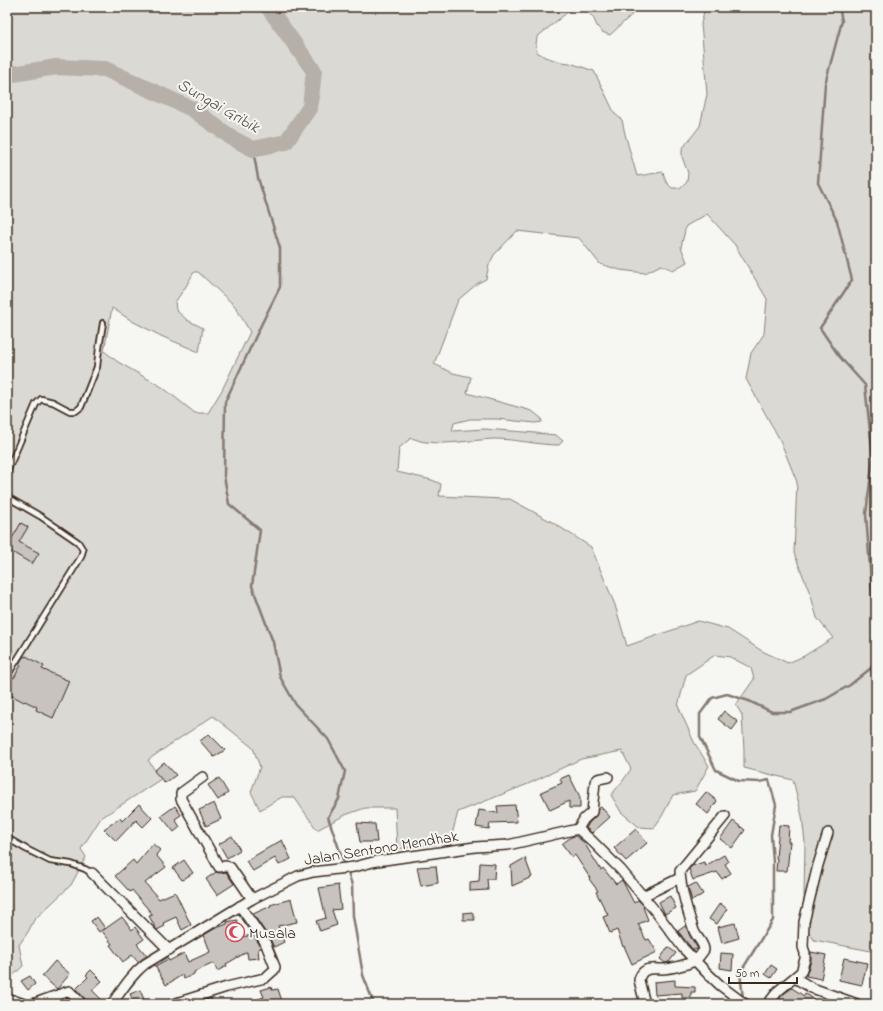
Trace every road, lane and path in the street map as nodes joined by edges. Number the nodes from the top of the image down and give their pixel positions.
1 (103, 323) dead end
2 (7, 472) edge
3 (7, 497) edge
4 (7, 676) edge
5 (203, 777) dead end
6 (608, 777) dead end
7 (725, 816) dead end
8 (578, 829) junction
9 (828, 833) dead end
10 (7, 838) edge
11 (92, 873) joint
12 (680, 878) junction
13 (643, 896) junction
14 (252, 899) junction
15 (240, 906) junction
16 (170, 950) junction
17 (695, 961) junction
18 (795, 978) junction
19 (7, 998) edge
20 (24, 1004) edge
21 (33, 1004) edge
22 (82, 1004) edge
23 (112, 1004) edge
24 (173, 1004) edge
25 (645, 1004) edge
26 (746, 1004) edge
27 (768, 1004) edge
28 (857, 1004) edge

1 - 2 lane
3 - 4 lane
5 - 14 street
6 - 8 street
7 - 12 street
8 - 13 street
8 - 14 street, Jalan Sentono Mendhak
9 - 18 street
10 - 11 lane
11 - 16 street
12 - 13 street
12 - 17 street
13 - 17 street
14 - 15 street, Jalan Sentono Mendhak
15 - 16 street, Jalan Sentono Mendhak
15 - 24 street
16 - 23 street, Jalan Sentono Mendhak
17 - 25 street
17 - 26 street
18 - 27 street
18 - 28 street
19 - 20 street
21 - 22 street

